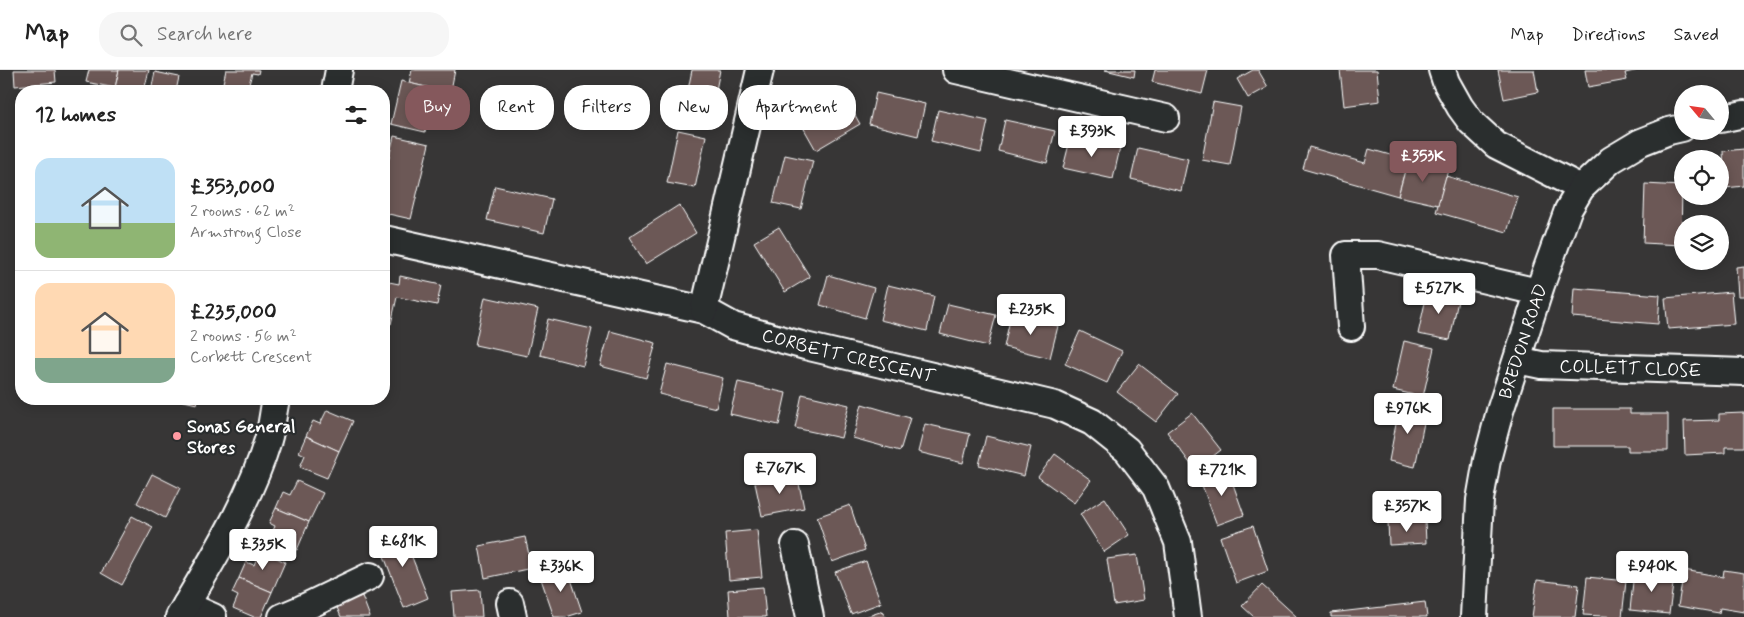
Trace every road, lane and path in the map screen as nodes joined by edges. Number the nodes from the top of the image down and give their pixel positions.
1 (339, 70) edge
2 (760, 70) edge
3 (956, 70) edge
4 (1442, 70) edge
5 (336, 85) edge
6 (1744, 114) edge
7 (1729, 117) edge
8 (1166, 118) dead end
9 (1674, 130) edge
10 (1581, 188) junction
11 (390, 240) edge
12 (1538, 292) junction
13 (704, 310) junction
14 (1351, 327) dead end
15 (1517, 360) junction
16 (1744, 372) edge
17 (275, 405) edge
18 (795, 545) dead end
19 (370, 576) dead end
20 (183, 611) edge
21 (295, 615) edge
22 (213, 617) edge
23 (810, 617) edge
24 (1188, 617) edge
25 (1474, 617) edge

1 - 5 street
2 - 13 street
3 - 8 street
4 - 10 street
6 - 7 street
9 - 10 street, BREDON ROAD
10 - 12 street, BREDON ROAD
11 - 13 street, CORBETT CRESCENT
12 - 14 street
12 - 15 street, BREDON ROAD
13 - 24 street, CORBETT CRESCENT
15 - 16 street, COLLETT CLOSE
15 - 25 street, BREDON ROAD
17 - 20 street
18 - 23 street
19 - 21 street
20 - 22 street

